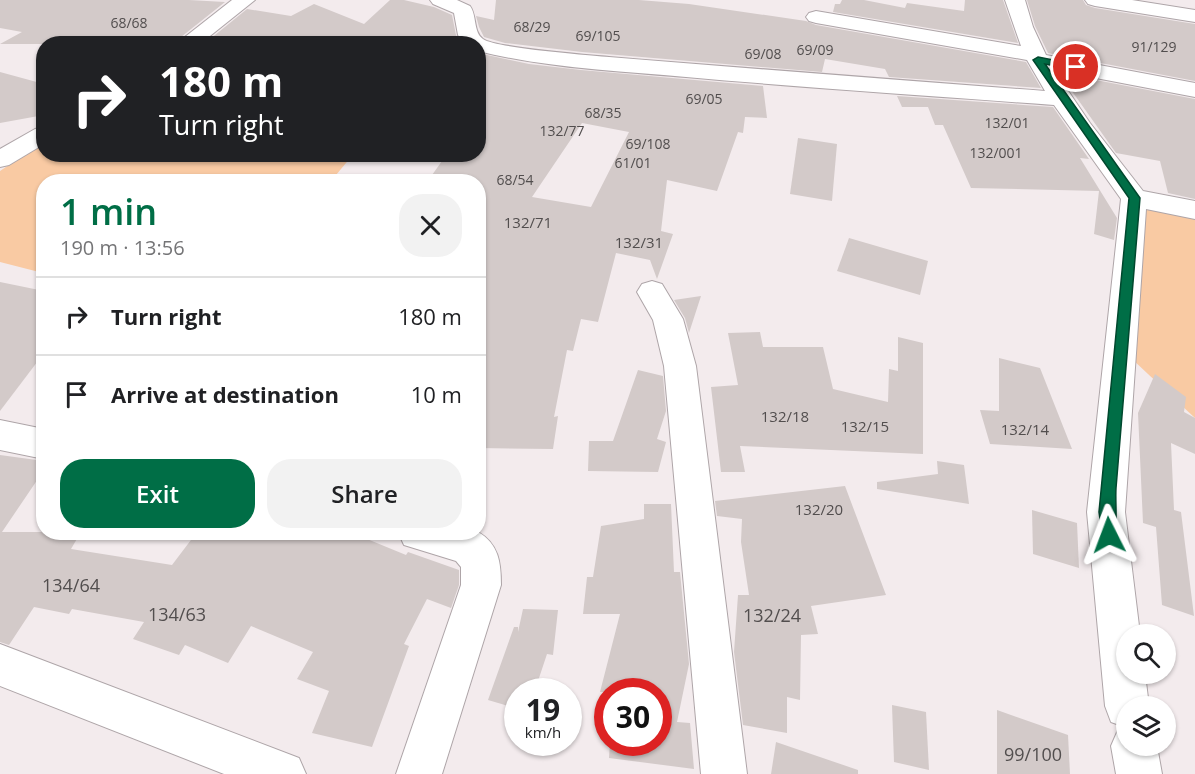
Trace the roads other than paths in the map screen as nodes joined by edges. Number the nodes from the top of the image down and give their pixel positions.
1 (245, 0) edge
2 (440, 0) edge
3 (1015, 0) edge
4 (1095, 0) edge
5 (1195, 16) edge
6 (816, 17) dead end
7 (197, 36) edge
8 (469, 36) edge
9 (486, 47) edge
10 (1036, 57) junction
11 (1195, 90) edge
12 (1063, 99) junction
13 (36, 139) edge
14 (0, 159) edge
15 (1134, 198) junction
16 (1195, 210) edge
17 (652, 292) dead end
18 (0, 435) edge
19 (36, 442) edge
20 (446, 540) edge
21 (0, 665) edge
22 (1126, 696) edge
23 (1136, 756) edge
24 (283, 774) edge
25 (419, 774) edge
26 (724, 774) edge
27 (1139, 774) edge

1 - 7 street
2 - 8 street
3 - 10 street
4 - 5 street
6 - 10 street
9 - 12 street
10 - 11 street
10 - 12 street
12 - 15 street
13 - 14 street
15 - 16 street
15 - 22 street
17 - 26 street
18 - 19 street
20 - 25 street
21 - 24 street
23 - 27 street

